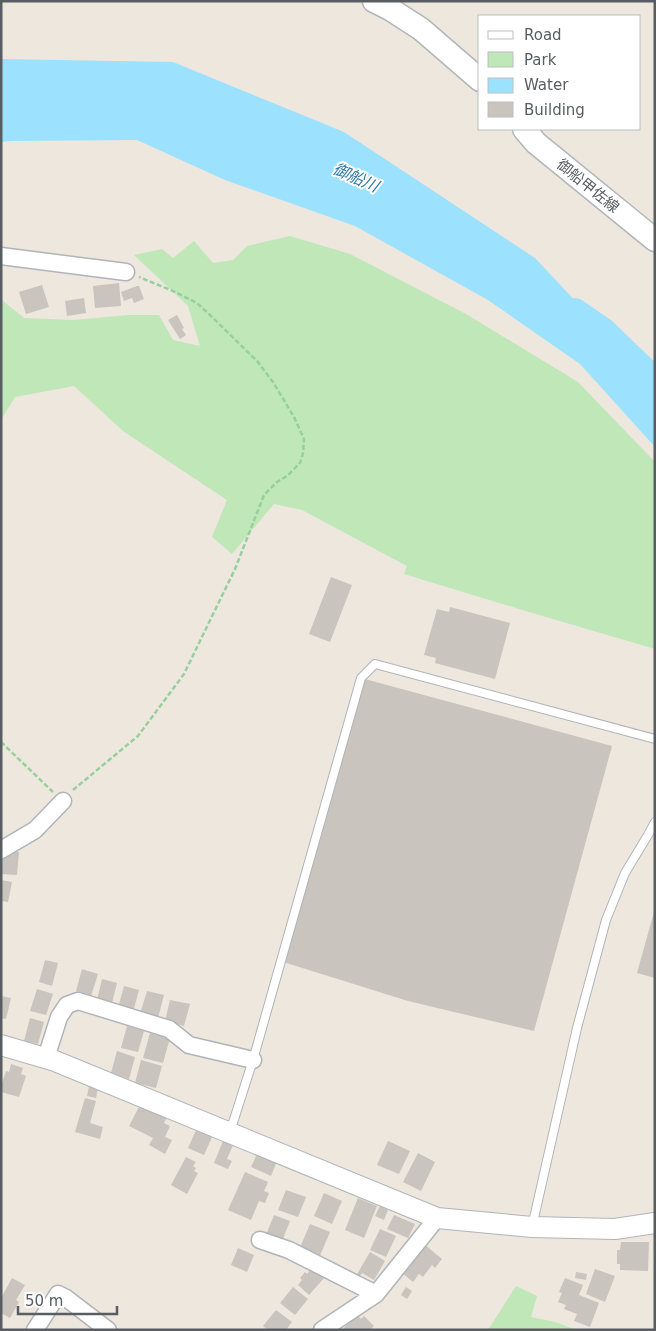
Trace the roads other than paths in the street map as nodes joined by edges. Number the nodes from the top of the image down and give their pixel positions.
1 (374, 1) edge
2 (478, 78) edge
3 (525, 130) edge
4 (655, 240) edge
5 (1, 256) edge
6 (126, 272) road end
7 (655, 739) edge
8 (63, 801) road end
9 (655, 822) edge
10 (1, 850) edge
11 (1, 1046) edge
12 (46, 1058) junction
13 (253, 1060) junction
14 (229, 1134) junction
15 (437, 1218) junction
16 (655, 1223) edge
17 (532, 1227) junction
18 (260, 1240) dead end
19 (376, 1294) junction
20 (35, 1330) edge
21 (108, 1330) edge
22 (322, 1330) edge

1 - 2 main road
3 - 4 main road, 御船甲佐線
5 - 6 street
7 - 13 lane
8 - 10 street
9 - 17 lane
11 - 12 street
12 - 13 street
12 - 14 street
13 - 14 lane
14 - 15 street
15 - 17 street
15 - 19 street
16 - 17 street
18 - 19 street
19 - 22 street
20 - 21 street

